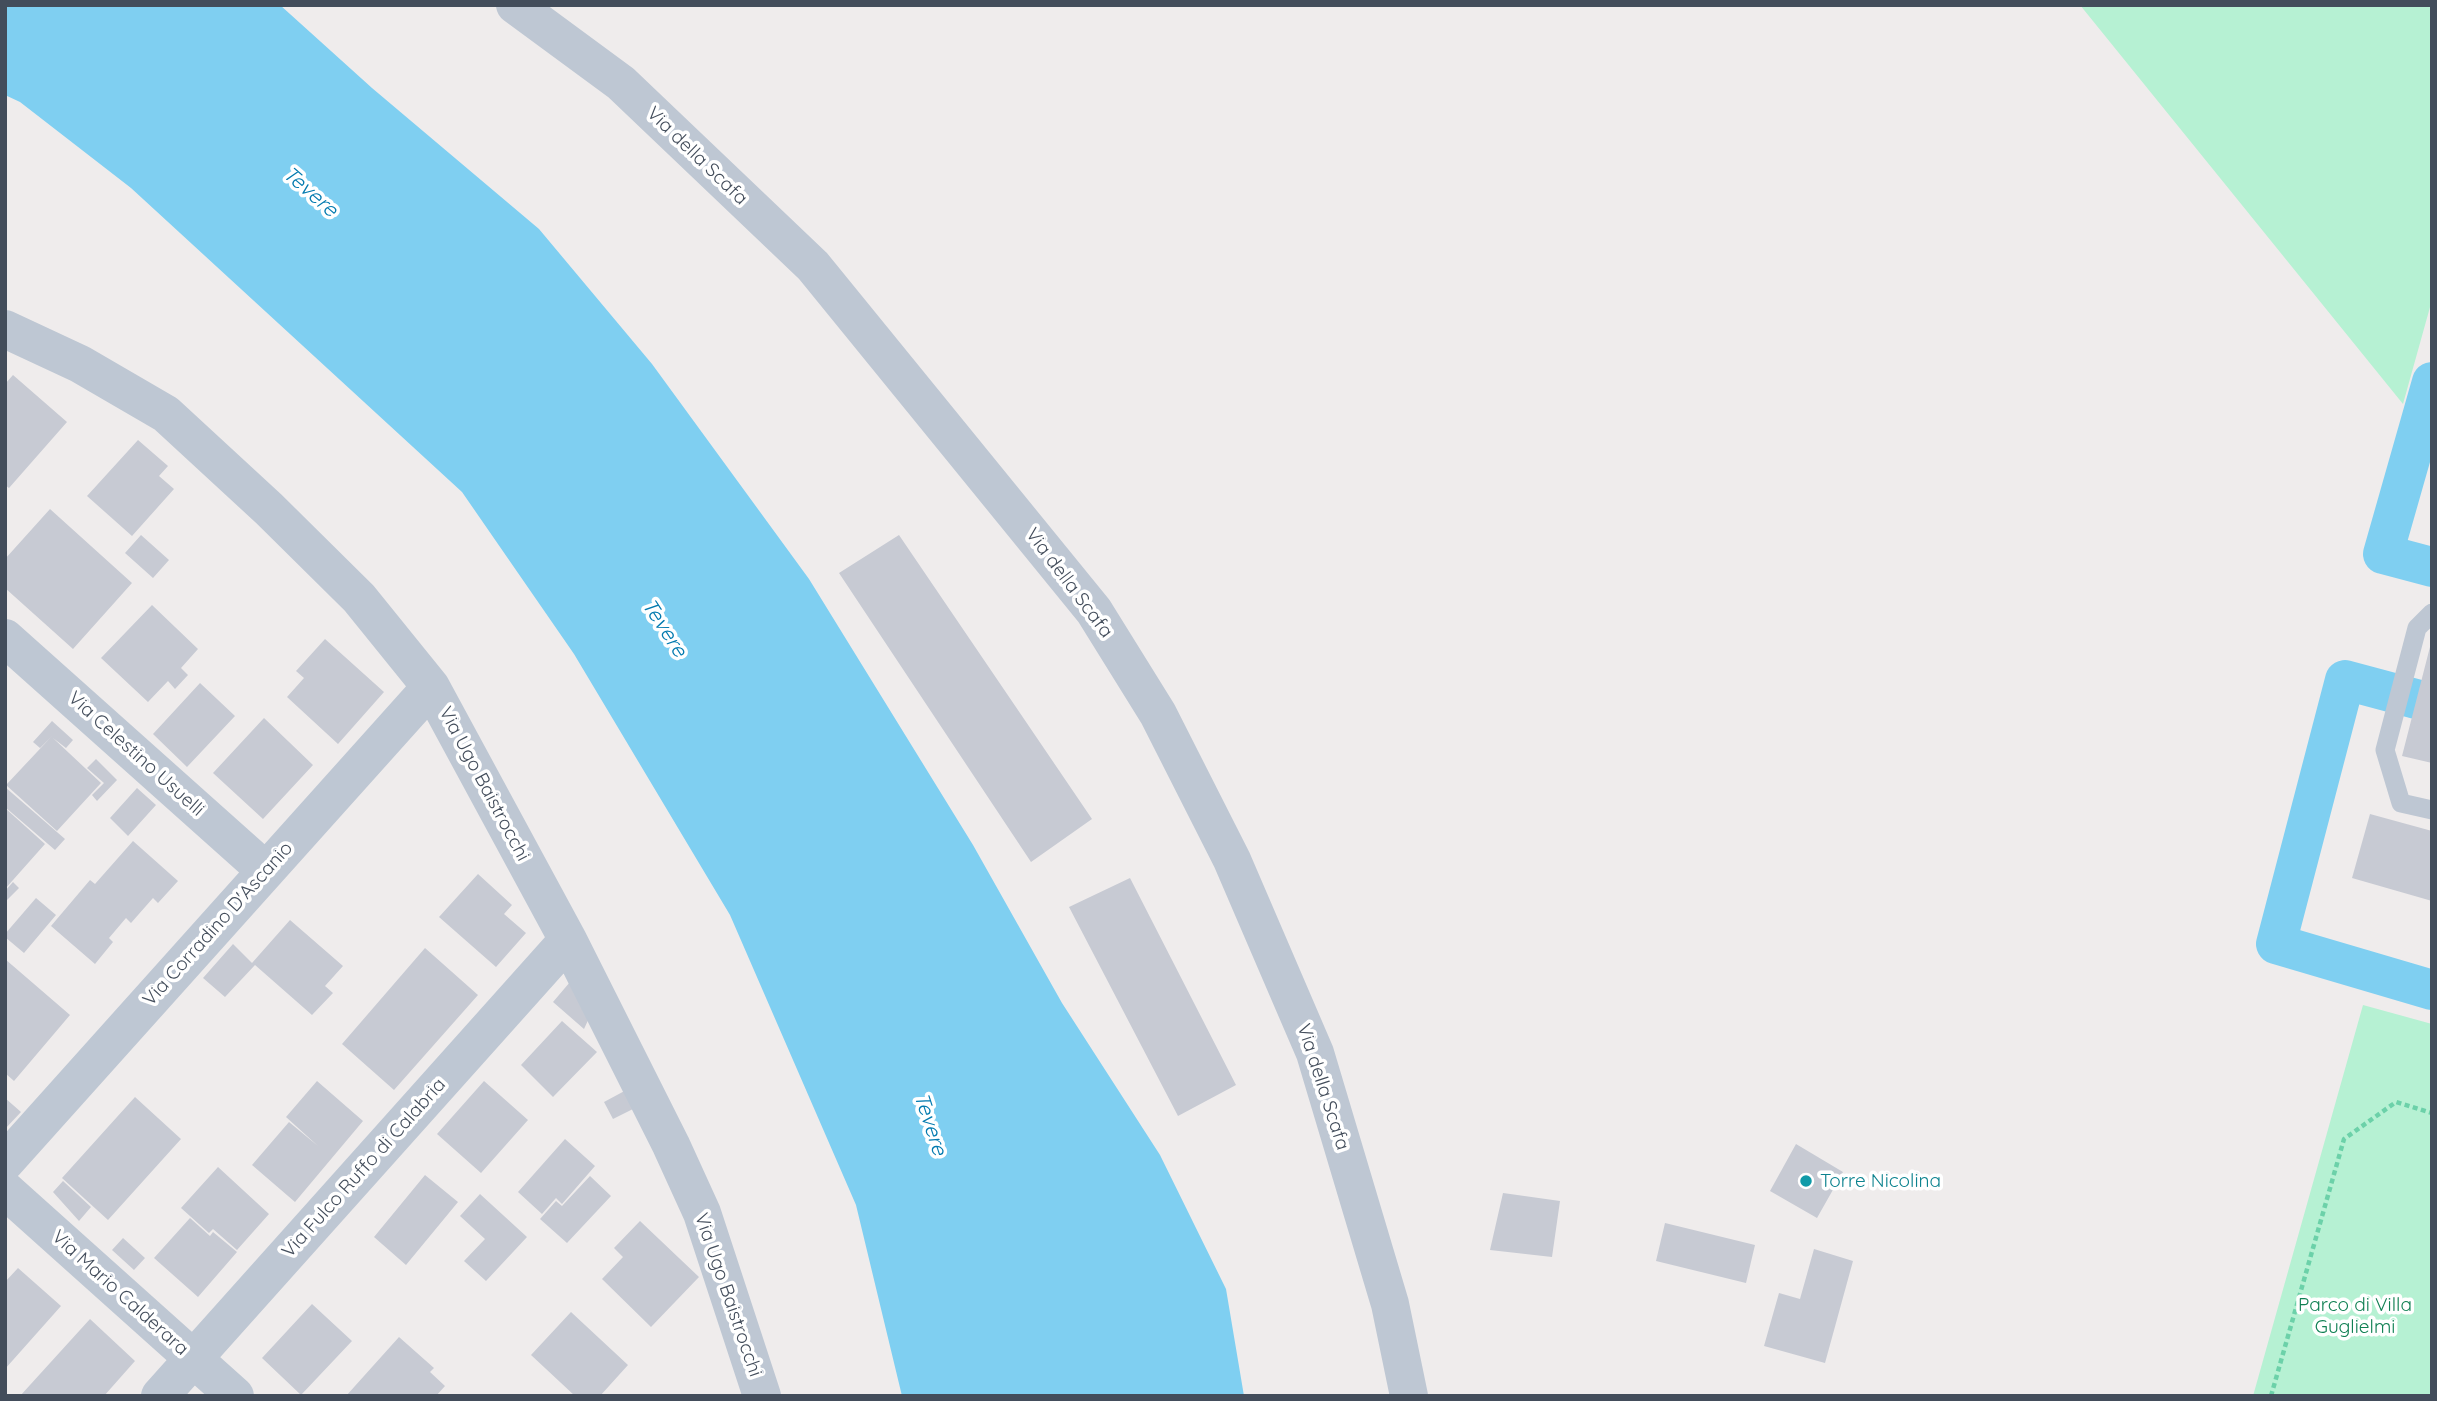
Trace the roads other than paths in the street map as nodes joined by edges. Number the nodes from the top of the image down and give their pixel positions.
1 (515, 5) edge
2 (5, 329) edge
3 (2431, 615) edge
4 (5, 638) edge
5 (431, 687) junction
6 (2432, 810) edge
7 (267, 871) junction
8 (568, 940) junction
9 (5, 1162) edge
10 (5, 1190) edge
11 (194, 1358) junction
12 (160, 1396) edge
13 (234, 1396) edge
14 (762, 1396) edge
15 (1409, 1396) edge

1 - 15 street, Via della Scafa
2 - 5 street, Via Ugo Baistrocchi
3 - 6 lane
4 - 7 street, Via Celestino Usuelli
5 - 7 street, Via Corradino D'Ascanio
5 - 8 street, Via Ugo Baistrocchi
7 - 9 street, Via Corradino D'Ascanio
8 - 11 street, Via Fulco Ruffo di Calabria
8 - 14 street, Via Ugo Baistrocchi
10 - 11 street, Via Mario Calderara
11 - 12 street, Via Fulco Ruffo di Calabria
11 - 13 street, Via Mario Calderara

